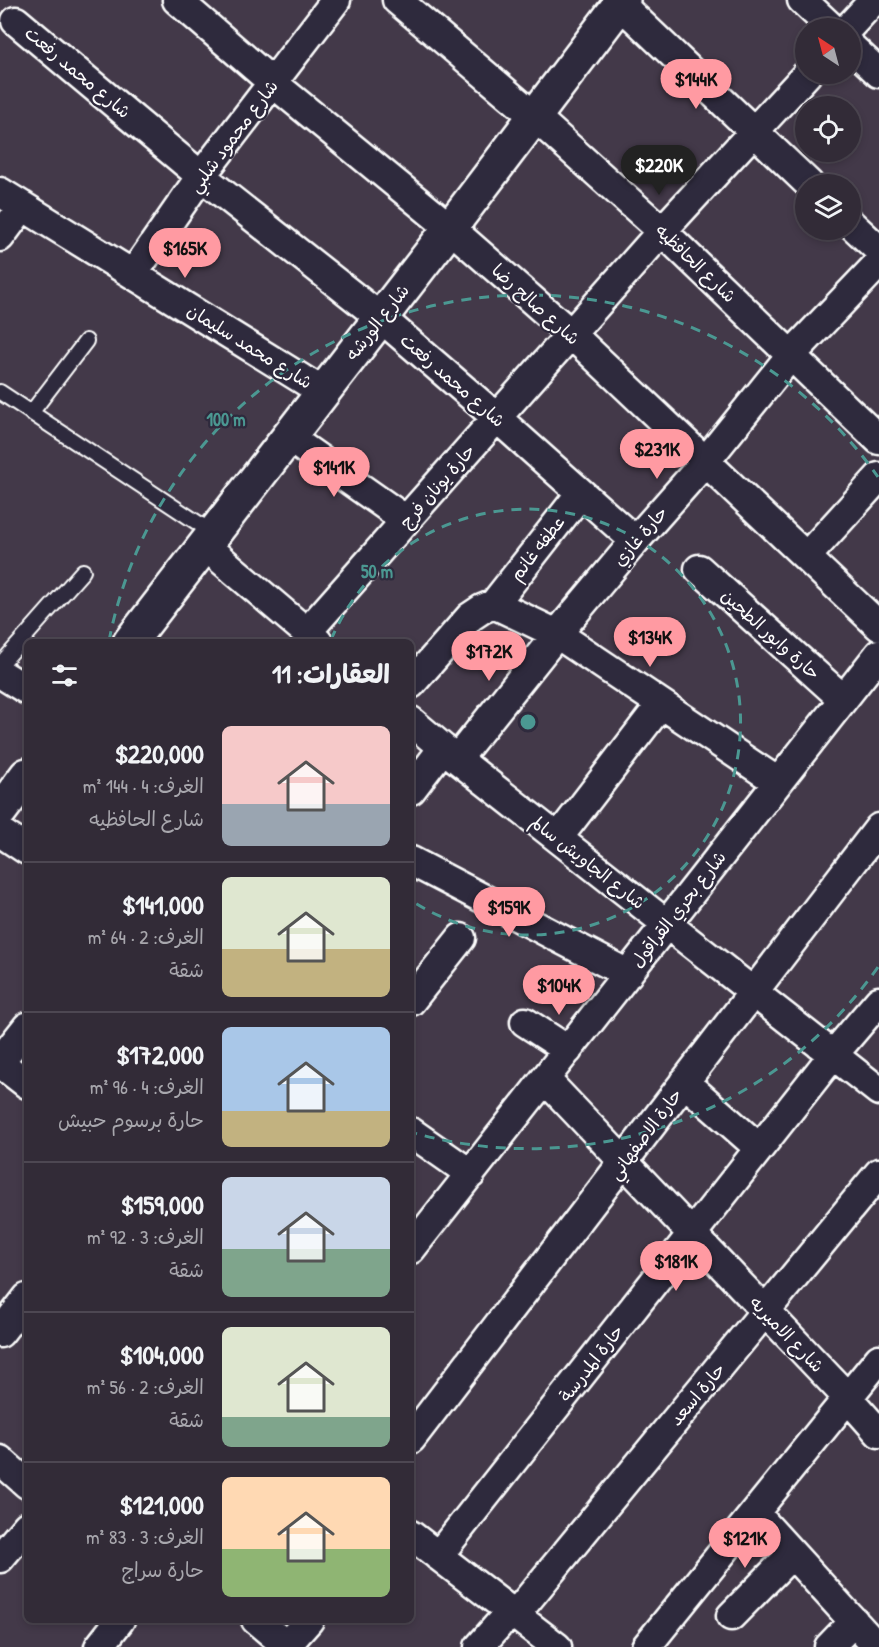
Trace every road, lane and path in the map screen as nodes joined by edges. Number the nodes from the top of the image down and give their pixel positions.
1 (177, 0) edge
2 (336, 0) edge
3 (397, 0) edge
4 (802, 0) edge
5 (874, 0) edge
6 (619, 1) edge
7 (821, 18) edge
8 (857, 18) edge
9 (16, 21) dead end
10 (861, 56) edge
11 (879, 73) edge
12 (273, 82) junction
13 (798, 84) edge
14 (534, 116) junction
15 (753, 132) junction
16 (798, 174) edge
17 (201, 176) junction
18 (12, 199) edge
19 (450, 228) junction
20 (662, 231) junction
21 (861, 233) edge
22 (0, 237) edge
23 (879, 250) edge
24 (879, 263) edge
25 (134, 274) junction
26 (381, 318) junction
27 (571, 334) junction
28 (86, 341) dead end
29 (792, 355) junction
30 (0, 392) edge
31 (323, 392) junction
32 (31, 413) junction
33 (497, 417) junction
34 (288, 437) junction
35 (879, 440) edge
36 (705, 462) junction
37 (879, 477) edge
38 (581, 493) junction
39 (406, 520) junction
40 (209, 539) junction
41 (635, 541) junction
42 (807, 556) junction
43 (699, 569) dead end
44 (83, 571) dead end
45 (494, 604) junction
46 (879, 626) edge
47 (557, 634) junction
48 (312, 637) edge
49 (132, 639) edge
50 (879, 654) edge
51 (0, 664) edge
52 (0, 673) edge
53 (414, 681) edge
54 (24, 688) edge
55 (843, 699) junction
56 (662, 704) junction
57 (414, 723) edge
58 (450, 753) junction
59 (24, 779) edge
60 (778, 782) junction
61 (414, 787) edge
62 (0, 811) edge
63 (879, 828) edge
64 (0, 832) edge
65 (558, 838) junction
66 (24, 848) edge
67 (414, 863) edge
68 (667, 924) junction
69 (461, 939) dead end
70 (628, 974) junction
71 (753, 992) junction
72 (414, 997) edge
73 (879, 1001) edge
74 (525, 1022) dead end
75 (24, 1031) edge
76 (568, 1050) junction
77 (833, 1055) junction
78 (0, 1062) edge
79 (545, 1080) junction
80 (24, 1082) edge
81 (684, 1082) junction
82 (879, 1091) edge
83 (414, 1134) edge
84 (759, 1148) junction
85 (624, 1162) junction
86 (879, 1173) edge
87 (471, 1174) junction
88 (692, 1234) junction
89 (414, 1245) edge
90 (24, 1302) edge
91 (765, 1311) junction
92 (0, 1333) edge
93 (879, 1359) edge
94 (848, 1398) junction
95 (879, 1433) edge
96 (414, 1435) edge
97 (0, 1460) edge
98 (24, 1481) edge
99 (755, 1513) junction
100 (24, 1530) edge
101 (414, 1537) edge
102 (792, 1554) junction
103 (438, 1556) junction
104 (0, 1558) edge
105 (515, 1615) junction
106 (731, 1616) dead end
107 (854, 1622) junction
108 (118, 1623) edge
109 (259, 1623) edge
110 (306, 1623) edge
111 (99, 1647) edge
112 (286, 1647) edge
113 (479, 1647) edge
114 (557, 1647) edge
115 (646, 1647) edge
116 (829, 1647) edge
117 (877, 1647) edge

1 - 12 street, شارع صالح رضا
2 - 12 street, شارع محمود شلبي
3 - 14 street, شارع الحافظيه
4 - 7 street
5 - 8 street
6 - 14 street, شارع الورشه
6 - 15 street
9 - 17 street, شارع محمد رفعت
10 - 11 street
12 - 17 street, شارع محمود شلبي
12 - 19 street, شارع صالح رضا
13 - 15 street, حارة يونان فرج
14 - 19 street, شارع الورشه
14 - 20 street, شارع الحافظيه
15 - 16 street
15 - 20 street, حارة يونان فرج
17 - 25 street, شارع محمود شلبي
17 - 26 street, شارع محمد رفعت
18 - 22 street
18 - 25 street, شارع محمد سليمان
19 - 26 street, شارع الورشه
19 - 27 street, شارع صالح رضا
20 - 27 street, حارة يونان فرج
20 - 29 street, شارع الحافظيه
21 - 23 street
24 - 29 street, حارة غازي
25 - 31 street, شارع محمد سليمان
26 - 31 street, شارع الورشه
26 - 33 street, شارع محمد رفعت
27 - 33 street, حارة يونان فرج
27 - 36 street, شارع صالح رضا
28 - 32 lane
29 - 35 street, شارع الحافظيه
29 - 36 street, حارة غازي
30 - 32 lane
31 - 34 street, شارع الورشه
32 - 40 lane
33 - 38 street, شارع محمد رفعت
33 - 39 street, حارة يونان فرج
34 - 39 street
34 - 40 street, شارع الورشه
36 - 41 street, حارة غازي
36 - 42 street, شارع صالح رضا
37 - 42 street
38 - 41 street, شارع محمد رفعت
38 - 45 street, عطفه غانم
39 - 48 street, حارة يونان فرج
40 - 48 street
40 - 49 street, شارع الورشه
41 - 47 street, حارة غازي
42 - 46 street, شارع صالح رضا
43 - 55 street, حارة وابور الطحين
44 - 51 lane
45 - 47 street
45 - 53 street
47 - 56 street
47 - 58 street, حارة غازي
50 - 55 street, شارع بحري القراقول
52 - 54 street
55 - 60 street, شارع بحري القراقول
56 - 60 street
56 - 65 street
57 - 58 street, شارع الجاويش سالم
58 - 61 street, حارة غازي
58 - 65 street, شارع الجاويش سالم
59 - 62 street
60 - 68 street, شارع بحري القراقول
63 - 71 street, حارة الاصفهاني
64 - 66 street
65 - 68 street, شارع الجاويش سالم
67 - 70 street
68 - 70 street, شارع بحري القراقول
68 - 71 street, شارع الجاويش سالم
69 - 72 street
70 - 76 street, شارع بحري القراقول
71 - 77 street, شارع الجاويش سالم
71 - 81 street, حارة الاصفهاني
73 - 77 street, حارة المدرسة
74 - 76 street
75 - 78 street
76 - 79 street, شارع بحري القراقول
77 - 82 street, شارع الجاويش سالم
77 - 84 street, حارة المدرسة
78 - 80 street
79 - 85 street, شارع الاميريه
79 - 87 street, شارع بحري القراقول
81 - 84 street
81 - 85 street, حارة الاصفهاني
83 - 87 street
84 - 88 street, حارة المدرسة
85 - 88 street, شارع الاميريه
85 - 96 street, حارة الاصفهاني
86 - 91 street, حارة اسعد
87 - 89 street, شارع بحري القراقول
88 - 91 street, شارع الاميريه
88 - 103 street, حارة المدرسة
90 - 92 street
91 - 94 street, شارع الاميريه
91 - 105 street, حارة اسعد
93 - 94 street
94 - 95 street, شارع الاميريه
94 - 99 street
97 - 98 street
99 - 102 street
99 - 115 street
100 - 104 street
101 - 103 street
102 - 106 street
102 - 107 street
103 - 105 street
105 - 113 street, حارة اسعد
105 - 114 street
107 - 116 street
107 - 117 street
108 - 111 street
109 - 112 street
110 - 112 street

